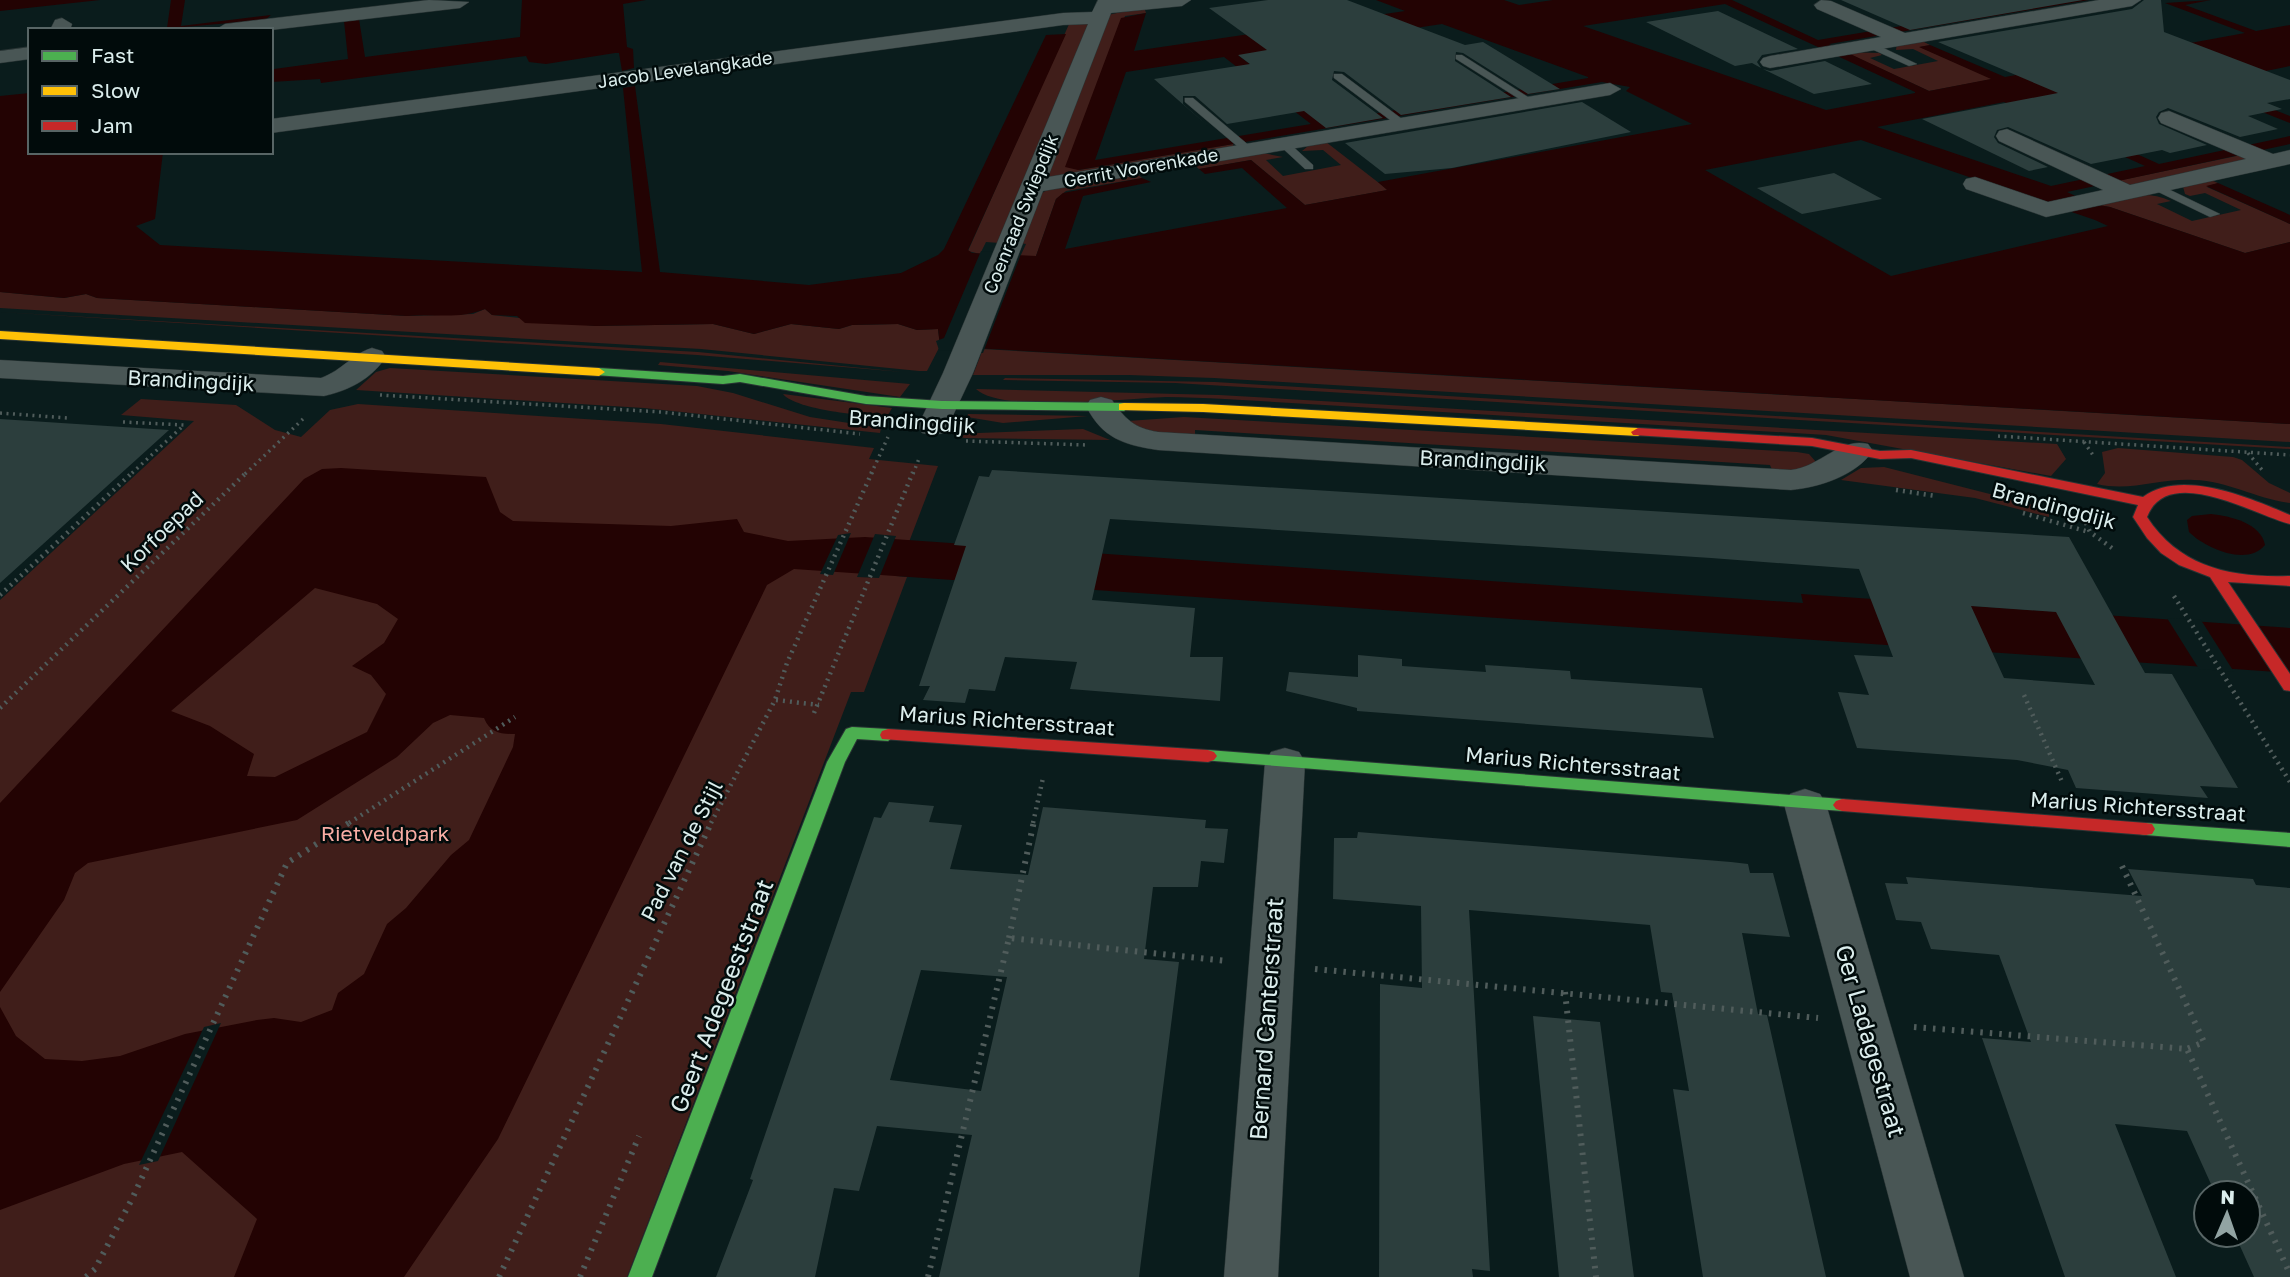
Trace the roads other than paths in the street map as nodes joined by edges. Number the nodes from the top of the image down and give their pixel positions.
1 (289, 0) edge
2 (1182, 0) edge
3 (2132, 0) edge
4 (460, 2) edge
5 (2000, 4) dead end
6 (1825, 5) dead end
7 (1103, 9) edge
8 (2030, 16) junction
9 (288, 22) junction
10 (241, 28) edge
11 (1873, 36) junction
12 (28, 53) edge
13 (0, 57) edge
14 (1459, 57) dead end
15 (1770, 62) dead end
16 (1912, 64) dead end
17 (1338, 76) dead end
18 (1610, 89) dead end
19 (1189, 100) dead end
20 (1528, 100) junction
21 (2169, 118) dead end
22 (1399, 122) junction
23 (273, 126) edge
24 (2007, 136) dead end
25 (1241, 144) junction
26 (1283, 144) junction
27 (2274, 158) edge
28 (1309, 167) dead end
29 (1033, 183) junction
30 (1975, 184) dead end
31 (2154, 186) junction
32 (2121, 190) junction
33 (2214, 214) dead end
34 (0, 335) edge
35 (372, 357) junction
36 (0, 369) edge
37 (723, 380) junction
38 (786, 403) dead end
39 (1094, 416) junction
40 (934, 424) junction
41 (1869, 453) junction
42 (1958, 481) dead end
43 (2145, 502) junction
44 (2285, 515) edge
45 (2128, 526) dead end
46 (2147, 534) junction
47 (2215, 573) junction
48 (2290, 581) edge
49 (2286, 680) edge
50 (852, 733) joint
51 (1285, 762) junction
52 (1805, 804) junction
53 (2290, 840) edge
54 (640, 1277) edge
55 (1251, 1277) edge
56 (1937, 1277) edge

1 - 9 street
2 - 7 street, Jacob Levelangkade
3 - 8 street
4 - 9 street
5 - 8 street
6 - 11 street
7 - 23 street, Jacob Levelangkade
7 - 29 street, Coenraad Swiepdijk
8 - 11 street
9 - 10 street
11 - 15 street
11 - 16 lane
12 - 13 street
14 - 20 lane
17 - 22 lane
18 - 20 street, Gerrit Voorenkade
19 - 25 lane, Gerrit Voorenkade
20 - 22 street, Gerrit Voorenkade
21 - 27 street
22 - 26 street, Gerrit Voorenkade
24 - 32 street
25 - 26 street, Gerrit Voorenkade
25 - 29 street, Gerrit Voorenkade
26 - 28 lane
27 - 31 street
29 - 40 street, Coenraad Swiepdijk
30 - 32 street
31 - 32 street
31 - 33 lane
34 - 35 street, Brandingdijk
35 - 36 street, Brandingdijk
35 - 37 street, Brandingdijk
37 - 38 street, Brandingdijk
37 - 40 street, Brandingdijk
39 - 40 street, Brandingdijk
39 - 41 street, Brandingdijk
39 - 41 street, Brandingdijk
41 - 42 street, Brandingdijk
41 - 43 street, Brandingdijk
43 - 44 street
43 - 46 street
45 - 46 street, Brandingdijk
46 - 47 street, Brandingdijk
47 - 48 street, Brandingdijk
47 - 49 street
50 - 51 street, Marius Richtersstraat
50 - 54 street, Geert Adegeeststraat
51 - 52 street, Marius Richtersstraat
51 - 55 street, Bernard Canterstraat
52 - 53 street, Marius Richtersstraat
52 - 56 street, Ger Ladagestraat

